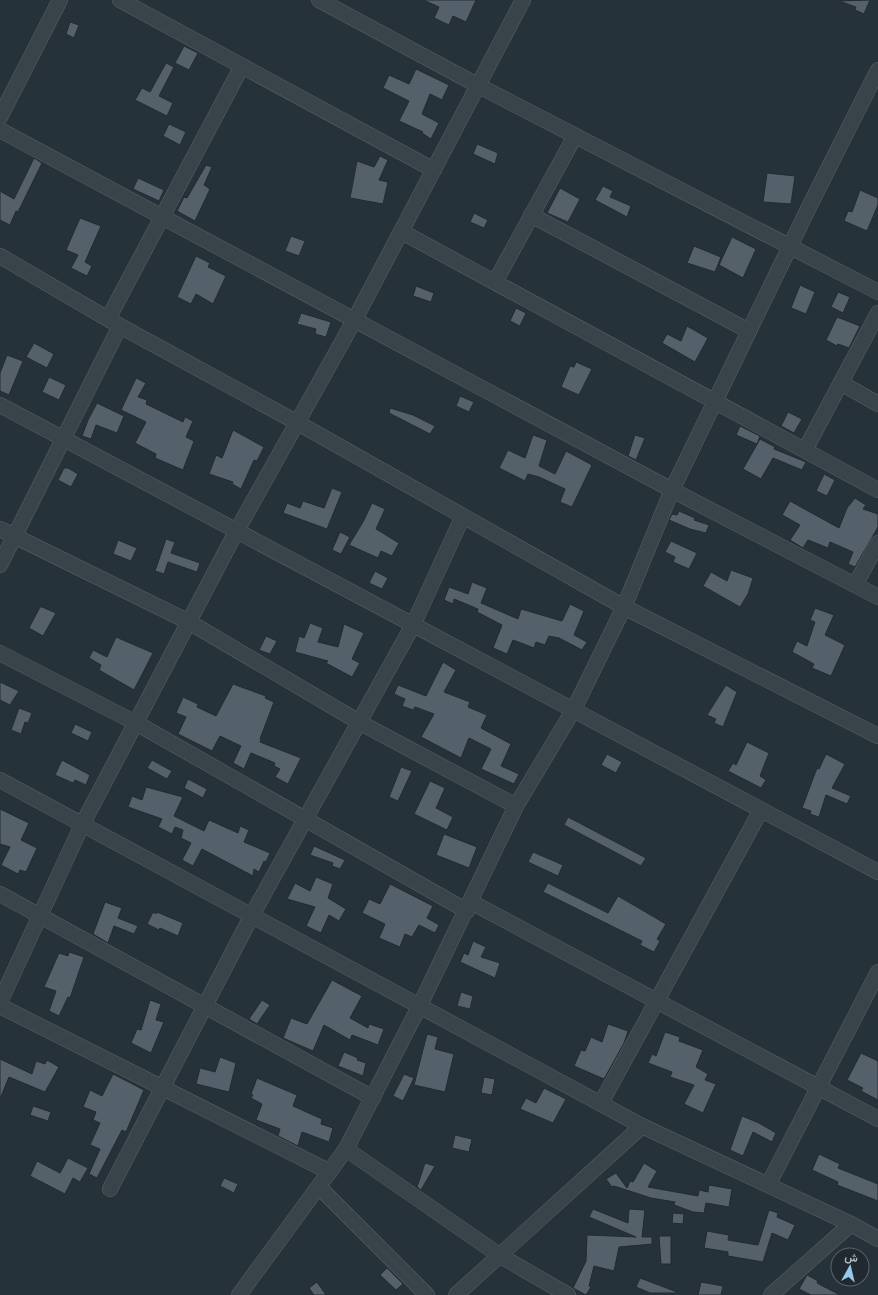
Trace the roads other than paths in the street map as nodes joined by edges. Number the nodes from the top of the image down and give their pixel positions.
1 (60, 0) edge
2 (120, 0) edge
3 (319, 0) edge
4 (523, 0) edge
5 (242, 66) junction
6 (878, 70) edge
7 (479, 86) junction
8 (0, 117) edge
9 (0, 130) edge
10 (575, 136) junction
11 (434, 170) junction
12 (531, 215) junction
13 (162, 216) junction
14 (402, 232) junction
15 (790, 247) junction
16 (0, 256) edge
17 (495, 282) junction
18 (878, 292) edge
19 (878, 313) edge
20 (355, 319) junction
21 (114, 323) junction
22 (749, 331) junction
23 (840, 383) junction
24 (715, 402) junction
25 (878, 404) edge
26 (0, 405) edge
27 (298, 423) junction
28 (63, 439) junction
29 (805, 450) junction
30 (672, 490) junction
31 (878, 490) edge
32 (463, 516) junction
33 (0, 529) edge
34 (236, 532) junction
35 (14, 536) junction
36 (878, 544) edge
37 (0, 565) edge
38 (855, 585) junction
39 (878, 597) edge
40 (624, 607) junction
41 (189, 622) junction
42 (413, 625) junction
43 (0, 653) edge
44 (574, 709) junction
45 (359, 722) junction
46 (136, 723) junction
47 (878, 736) edge
48 (0, 780) edge
49 (516, 806) junction
50 (761, 810) junction
51 (305, 820) junction
52 (82, 825) junction
53 (878, 872) edge
54 (0, 894) edge
55 (469, 906) junction
56 (252, 916) junction
57 (39, 917) junction
58 (878, 972) edge
59 (872, 997) edge
60 (657, 1001) junction
61 (0, 1002) edge
62 (206, 1005) junction
63 (420, 1005) junction
64 (0, 1006) edge
65 (819, 1086) junction
66 (163, 1088) junction
67 (373, 1098) junction
68 (601, 1103) junction
69 (878, 1119) edge
70 (642, 1126) junction
71 (346, 1149) junction
72 (330, 1172) junction
73 (768, 1185) junction
74 (319, 1187) junction
75 (110, 1190) dead end
76 (851, 1224) junction
77 (878, 1239) edge
78 (499, 1254) junction
79 (238, 1295) edge
80 (427, 1295) edge
81 (456, 1295) edge
82 (568, 1295) edge
83 (771, 1295) edge

1 - 8 street
2 - 5 street
3 - 7 street
4 - 7 street
5 - 11 street
5 - 13 street
6 - 15 street
7 - 10 street
7 - 11 street
9 - 13 street
10 - 12 street
10 - 15 street
11 - 14 street
12 - 17 street
12 - 22 street
13 - 20 street
13 - 21 street
14 - 17 street
14 - 20 street
15 - 18 street
15 - 22 street
16 - 21 street
17 - 24 street
19 - 23 street
20 - 27 street
20 - 30 street
21 - 27 street
21 - 28 street
22 - 24 street
23 - 25 street
23 - 29 street
24 - 29 street
24 - 30 street
26 - 28 street
27 - 32 street
27 - 34 street
28 - 34 street
28 - 35 street
29 - 31 street
30 - 38 street
30 - 40 street
32 - 40 street
32 - 42 street
33 - 35 street
34 - 41 street
34 - 42 street
35 - 37 street
35 - 41 street
36 - 38 street
38 - 39 street
40 - 44 street
40 - 47 street
41 - 45 street
41 - 46 street
42 - 44 street
42 - 45 street
43 - 46 street
44 - 49 street
44 - 50 street
45 - 49 street
45 - 51 street
46 - 51 street
46 - 52 street
48 - 52 street
49 - 55 street
50 - 53 street
50 - 60 street
51 - 55 street
51 - 56 street
52 - 56 street
52 - 57 street
54 - 57 street
55 - 60 street
55 - 63 street
56 - 62 street
56 - 63 street
57 - 61 street
57 - 62 street
58 - 59 street
59 - 65 street
60 - 65 street
60 - 68 street
62 - 66 street
62 - 67 street
63 - 67 street
63 - 68 street
64 - 66 street
65 - 69 street
65 - 73 street
66 - 72 street
66 - 75 street
67 - 71 street
68 - 70 street
70 - 73 street
70 - 78 street
71 - 72 street
71 - 78 street
72 - 74 street
73 - 76 street
74 - 79 street
74 - 80 street
76 - 77 street
76 - 83 street
78 - 81 street
78 - 82 street

